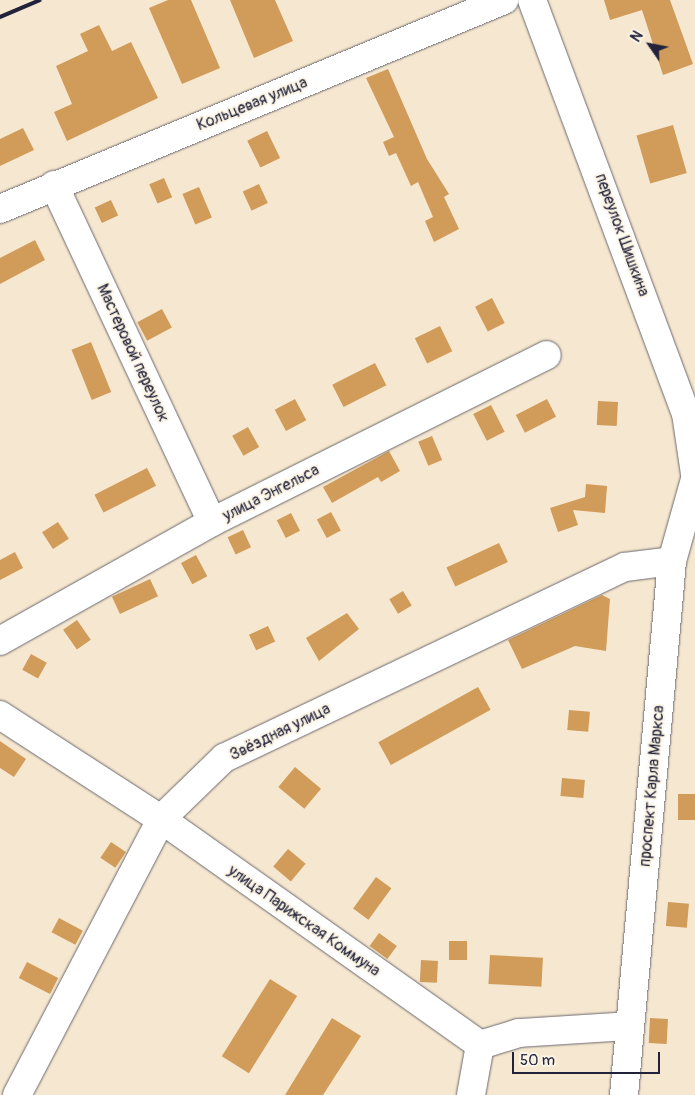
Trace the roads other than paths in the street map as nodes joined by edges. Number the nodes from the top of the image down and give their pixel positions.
1 (504, 0) edge
2 (532, 0) edge
3 (54, 184) junction
4 (0, 209) edge
5 (547, 355) dead end
6 (695, 474) edge
7 (695, 479) edge
8 (212, 522) junction
9 (672, 561) junction
10 (0, 641) edge
11 (0, 715) edge
12 (161, 820) junction
13 (630, 1026) junction
14 (480, 1045) junction
15 (17, 1095) edge
16 (471, 1095) edge
17 (624, 1095) edge

1 - 3 street, Кольцевая улица
2 - 6 street, переулок Шишкина
3 - 4 street, Кольцевая улица
3 - 8 street, Мастеровой переулок
5 - 8 street, улица Энгельса
7 - 9 street, проспект Карла Маркса
8 - 10 street, улица Энгельса
9 - 12 street, Звёздная улица
9 - 13 street, проспект Карла Маркса
11 - 12 street, улица Парижская Коммуна
12 - 14 street, улица Парижская Коммуна
12 - 15 street, Звёздная улица
13 - 14 street
13 - 17 street, проспект Карла Маркса
14 - 16 street

